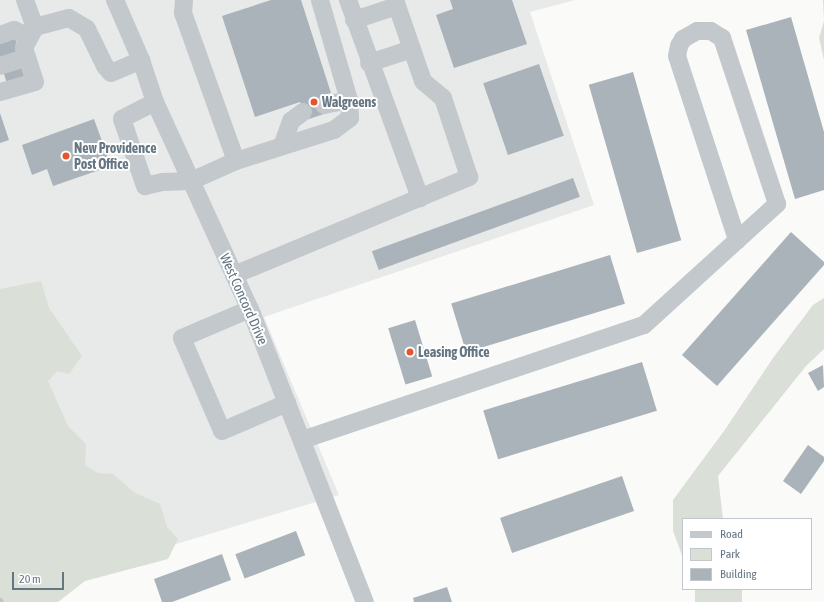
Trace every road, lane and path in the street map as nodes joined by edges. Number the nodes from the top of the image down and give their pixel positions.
1 (25, 0) edge
2 (115, 0) edge
3 (184, 0) edge
4 (320, 0) edge
5 (348, 0) edge
6 (396, 3) edge
7 (354, 20) junction
8 (33, 32) junction
9 (0, 35) edge
10 (412, 49) junction
11 (27, 57) junction
12 (141, 60) junction
13 (369, 63) junction
14 (0, 66) edge
15 (0, 92) edge
16 (349, 100) junction
17 (155, 102) junction
18 (324, 105) dead end
19 (304, 112) dead end
20 (282, 146) junction
21 (236, 161) junction
22 (191, 181) junction
23 (420, 198) junction
24 (737, 240) junction
25 (234, 275) junction
26 (250, 309) junction
27 (287, 403) junction
28 (302, 440) junction
29 (364, 602) edge

1 - 8 street
2 - 12 street, West Concord Drive
3 - 21 street
4 - 16 street
5 - 7 street
6 - 7 street
6 - 10 street
7 - 13 street
8 - 9 street
8 - 11 street
8 - 12 street
10 - 13 street
10 - 23 street
11 - 14 street
11 - 15 street
12 - 17 street, West Concord Drive
13 - 23 street
16 - 18 street
16 - 20 street
17 - 22 street, West Concord Drive
17 - 22 street
19 - 20 street
20 - 21 street
21 - 22 street
22 - 25 street, West Concord Drive
23 - 25 street
24 - 24 street
24 - 28 street
25 - 26 street, West Concord Drive
26 - 27 street, West Concord Drive
26 - 27 street
27 - 28 street, West Concord Drive
28 - 29 street, West Concord Drive

